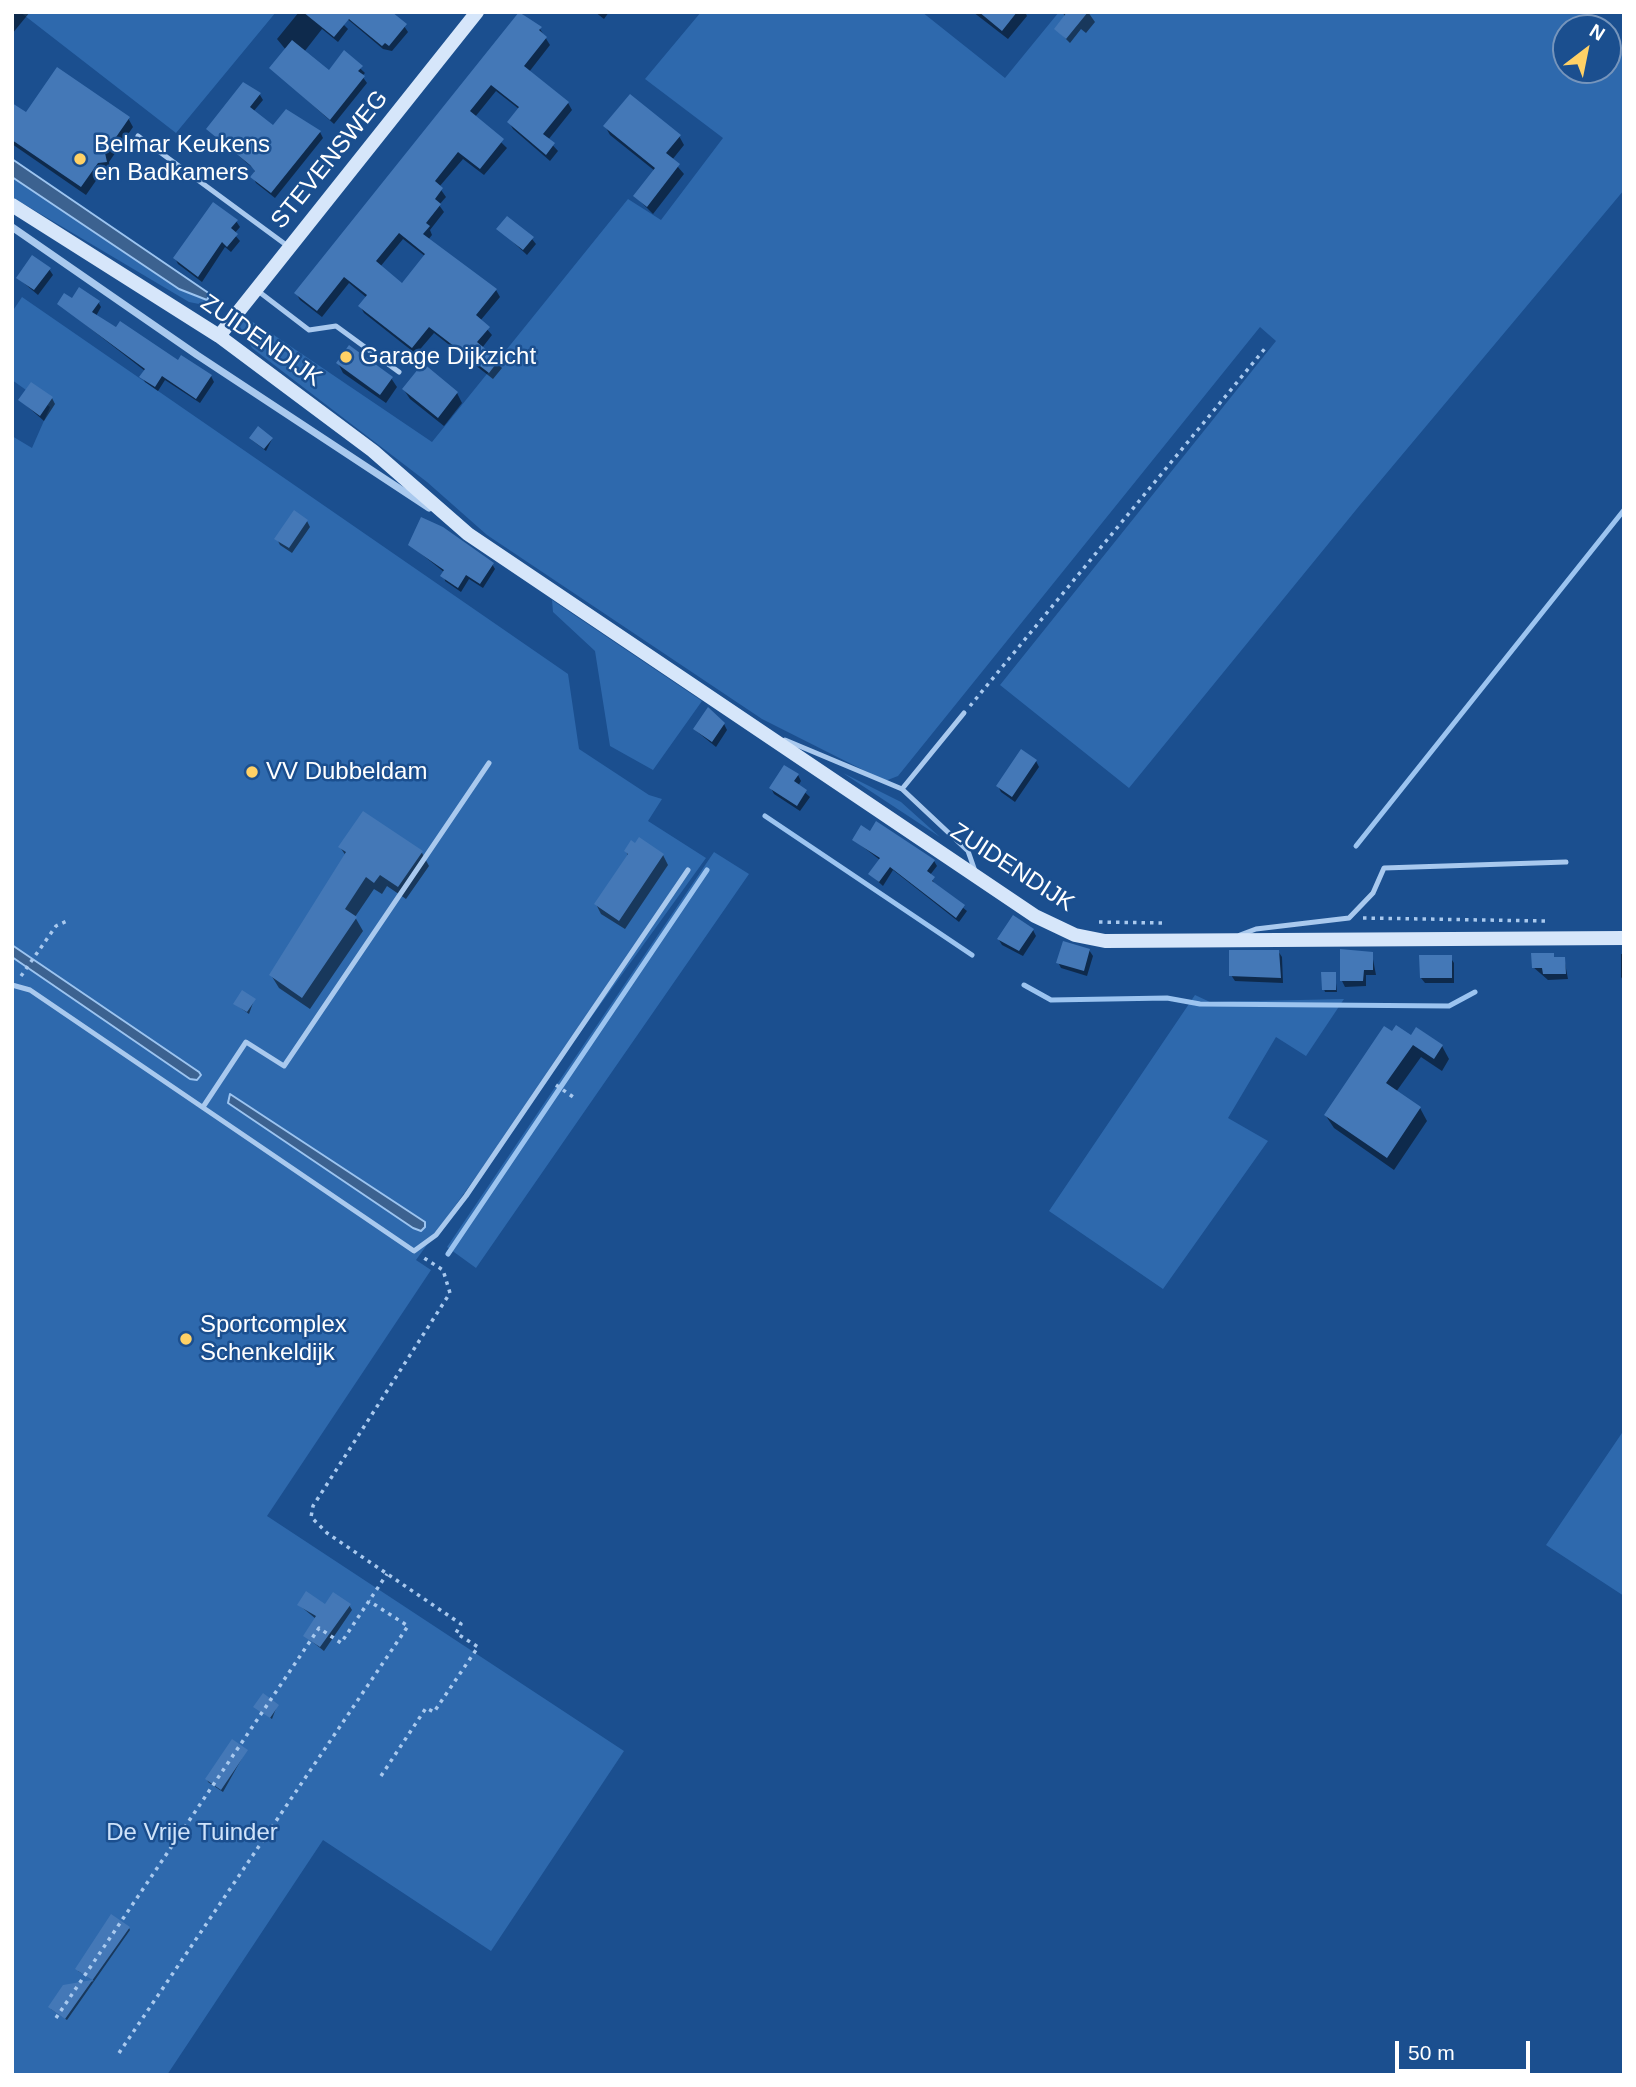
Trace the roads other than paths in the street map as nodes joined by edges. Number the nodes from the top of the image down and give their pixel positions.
1 (477, 12) edge
2 (138, 136) dead end
3 (12, 205) edge
4 (12, 227) edge
5 (289, 247) junction
6 (256, 289) junction
7 (219, 336) junction
8 (399, 372) dead end
9 (468, 534) junction
10 (964, 713) road end
11 (769, 734) junction
12 (489, 763) dead end
13 (902, 789) junction
14 (1566, 862) dead end
15 (688, 870) dead end
16 (977, 875) junction
17 (1624, 939) edge
18 (1221, 941) junction
19 (12, 985) edge
20 (203, 1107) junction

1 - 5 street, STEVENSWEG
2 - 5 lane
3 - 7 street, ZUIDENDIJK
4 - 9 street, ZUIDENDIJK
5 - 6 street, STEVENSWEG
6 - 7 street, STEVENSWEG
6 - 8 lane
7 - 9 street, ZUIDENDIJK
9 - 11 street, ZUIDENDIJK
10 - 13 lane
11 - 13 lane
11 - 16 street, ZUIDENDIJK
12 - 20 lane
13 - 16 lane
14 - 18 lane
15 - 20 lane
16 - 18 street, ZUIDENDIJK
17 - 18 street, ZUIDENDIJK
19 - 20 lane

